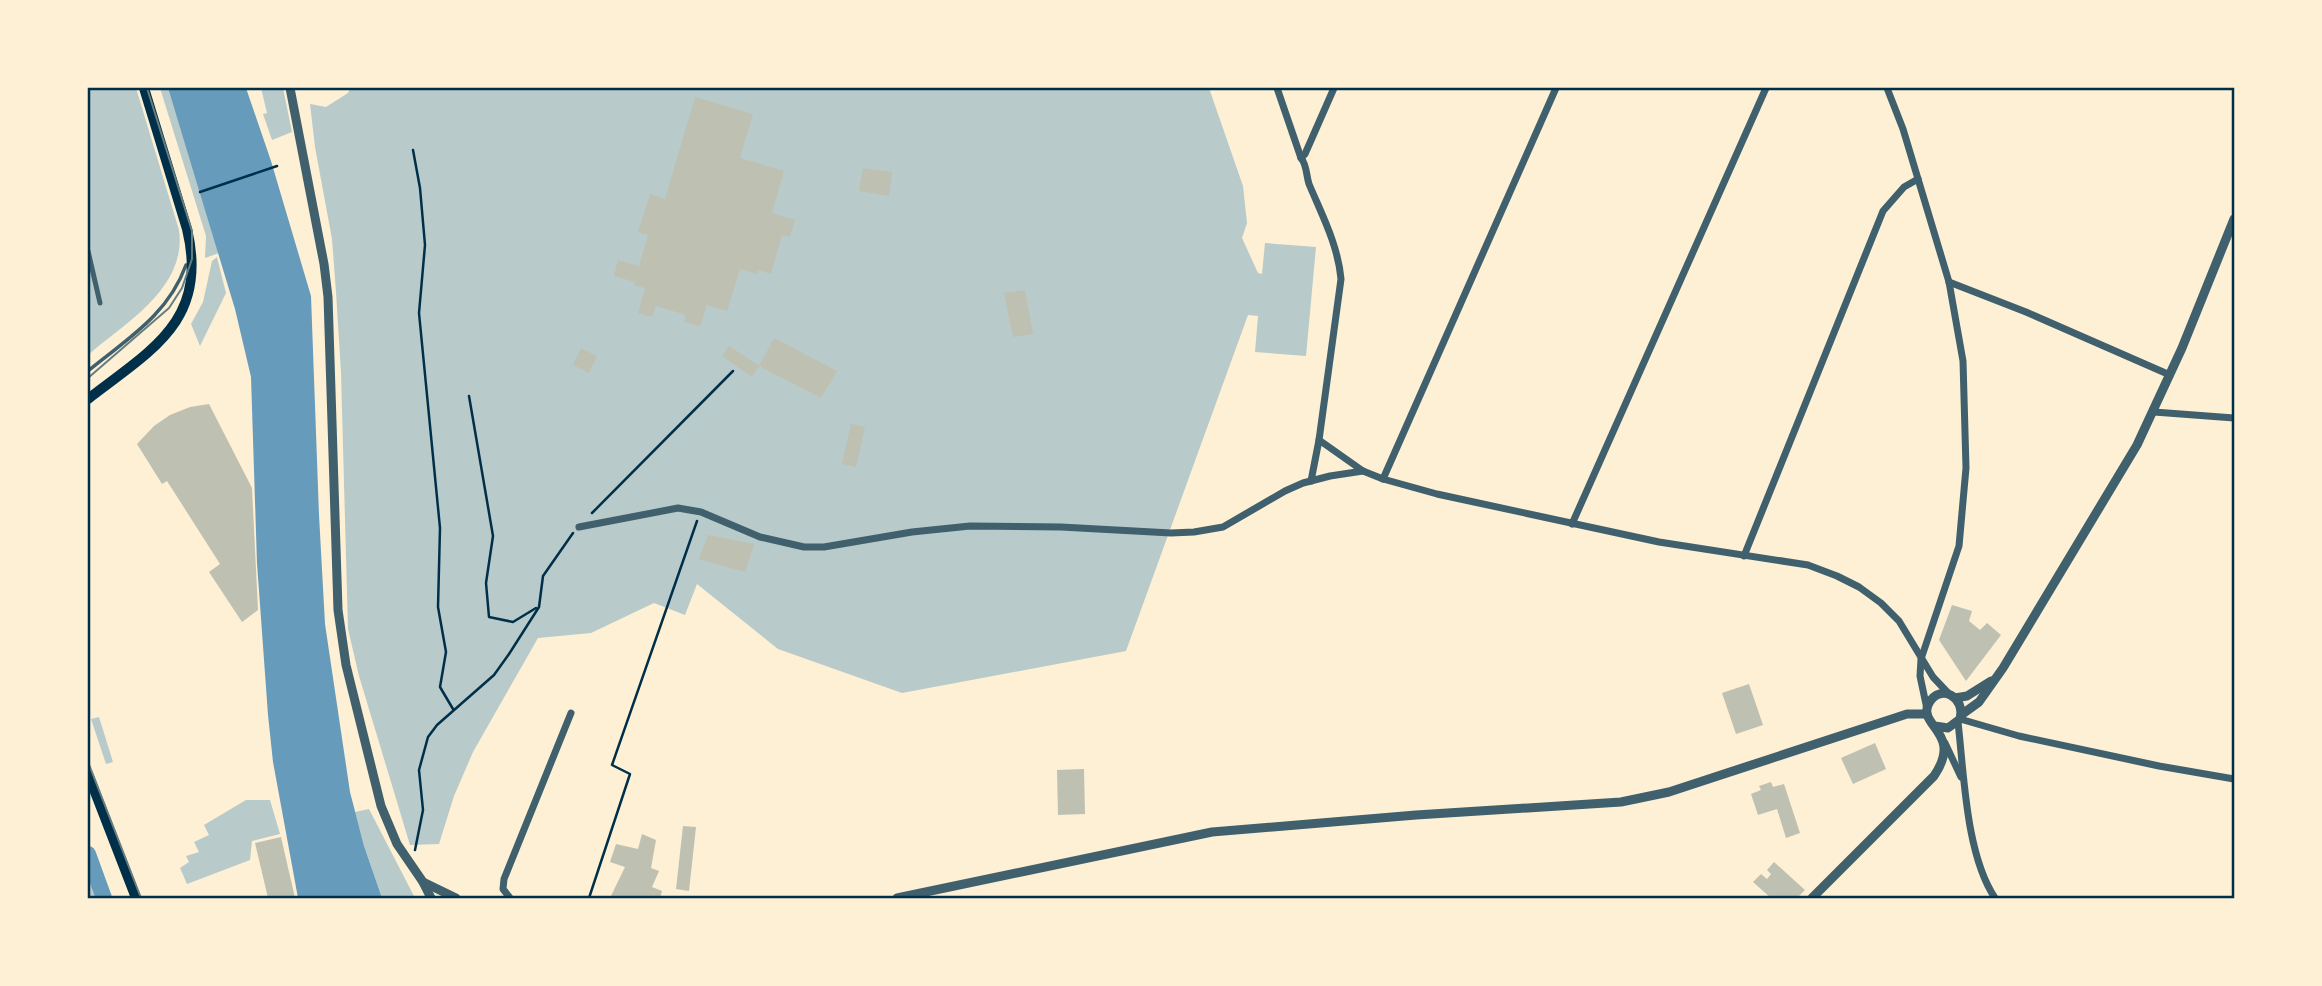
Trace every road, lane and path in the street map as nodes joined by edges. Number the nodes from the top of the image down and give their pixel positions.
1 (144, 88) edge
2 (290, 88) edge
3 (1277, 88) edge
4 (1334, 88) edge
5 (1556, 88) edge
6 (1766, 88) edge
7 (1887, 88) edge
8 (413, 150) dead end
9 (1300, 158) junction
10 (277, 166) dead end
11 (1918, 178) junction
12 (200, 192) dead end
13 (2235, 219) edge
14 (191, 250) junction
15 (88, 251) edge
16 (1949, 282) junction
17 (100, 303) dead end
18 (88, 371) edge
19 (733, 371) dead end
20 (2170, 375) junction
21 (469, 396) dead end
22 (88, 399) edge
23 (2154, 412) junction
24 (2235, 418) edge
25 (1319, 440) junction
26 (1363, 471) junction
27 (1382, 479) junction
28 (1311, 481) junction
29 (701, 512) junction
30 (1572, 524) junction
31 (579, 527) junction
32 (1744, 556) junction
33 (539, 607) junction
34 (1921, 659) junction
35 (1995, 678) junction
36 (1953, 696) junction
37 (453, 709) junction
38 (1927, 711) junction
39 (571, 713) dead end
40 (1960, 719) junction
41 (1935, 726) junction
42 (1945, 743) junction
43 (88, 774) edge
44 (2235, 779) edge
45 (1965, 786) junction
46 (415, 853) dead end
47 (423, 882) junction
48 (136, 898) edge
49 (431, 898) edge
50 (457, 898) edge
51 (510, 898) edge
52 (589, 898) edge
53 (897, 898) edge
54 (1812, 898) edge
55 (1995, 898) edge

1 - 14 main road
2 - 47 street
3 - 9 street
4 - 9 street
5 - 27 street
6 - 30 street
7 - 11 street
8 - 37 path
9 - 25 street
10 - 12 path
11 - 16 street
11 - 32 street
13 - 20 street
14 - 18 lane
14 - 22 main road
15 - 17 street
16 - 20 street
16 - 34 street
19 - 31 path
20 - 23 street
21 - 33 path
23 - 24 street
23 - 35 street
25 - 26 street
25 - 28 street
26 - 27 street
26 - 28 street
27 - 30 street
28 - 29 street
29 - 31 street
29 - 52 path
30 - 32 street
31 - 33 path
32 - 34 street
33 - 37 path
34 - 36 street
34 - 38 street
35 - 36 street
35 - 40 street
36 - 38 street
36 - 40 street
37 - 46 path
38 - 41 street
38 - 53 street
39 - 51 street
40 - 41 street
40 - 44 street
40 - 45 street
41 - 42 street
42 - 45 street
42 - 54 street
43 - 48 main road
45 - 55 street
47 - 49 street
47 - 50 street

